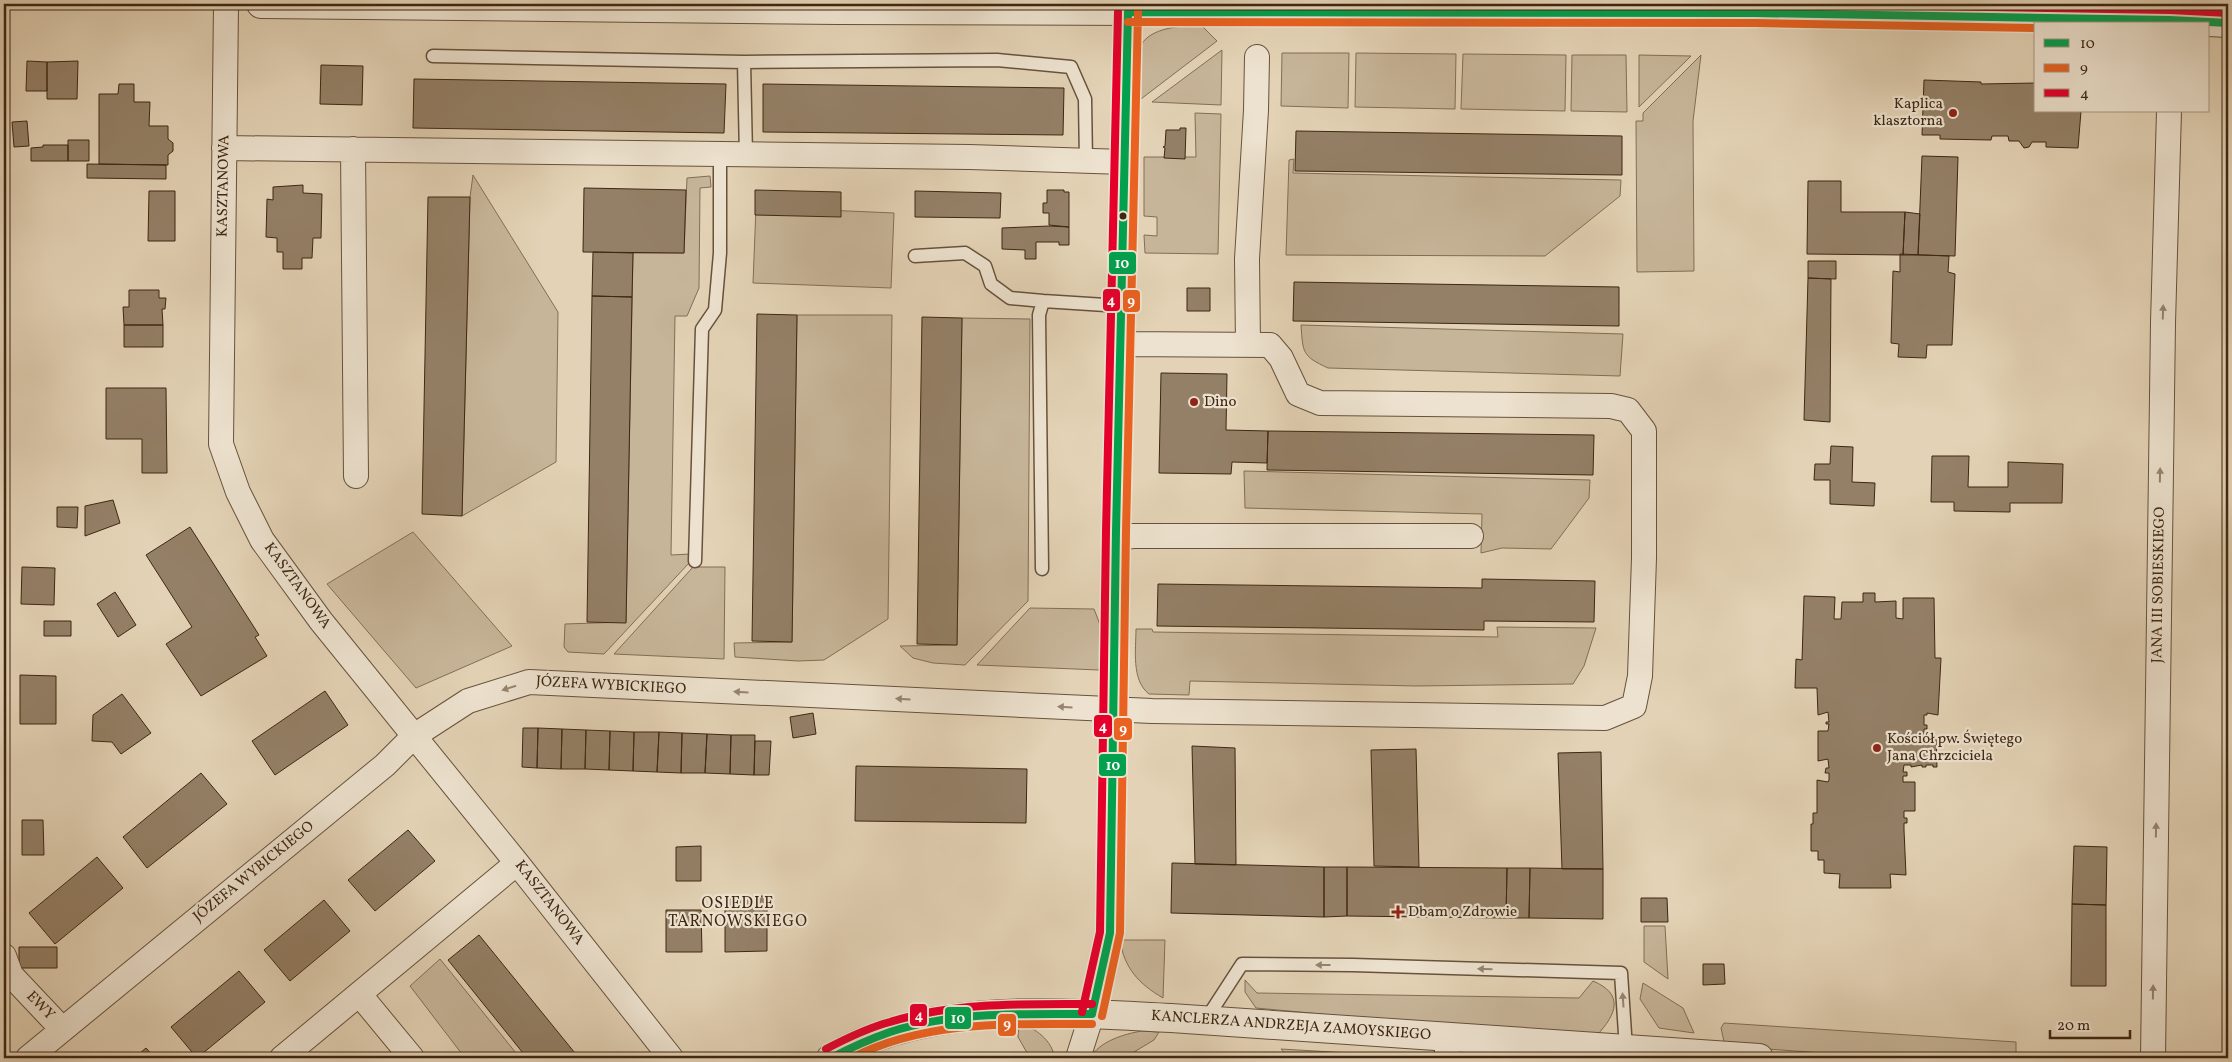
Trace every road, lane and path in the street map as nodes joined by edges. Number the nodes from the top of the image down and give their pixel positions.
1 (226, 4) edge
2 (261, 4) edge
3 (726, 6) edge
4 (839, 7) edge
5 (1009, 7) edge
6 (1300, 8) edge
7 (1756, 8) edge
8 (1128, 12) junction
9 (2170, 16) edge
10 (2228, 23) edge
11 (433, 56) dead end
12 (1257, 57) dead end
13 (744, 62) junction
14 (2169, 112) edge
15 (224, 148) junction
16 (353, 149) junction
17 (720, 155) junction
18 (746, 156) junction
19 (1086, 162) junction
20 (1124, 162) junction
21 (916, 256) dead end
22 (1042, 301) junction
23 (1121, 306) junction
24 (1120, 344) junction
25 (1248, 345) junction
26 (356, 476) dead end
27 (1471, 536) dead end
28 (1116, 538) junction
29 (695, 561) dead end
30 (1042, 569) dead end
31 (1114, 709) junction
32 (414, 736) junction
33 (518, 863) junction
34 (4, 956) edge
35 (360, 995) junction
36 (1092, 1014) junction
37 (1205, 1022) junction
38 (62, 1029) junction
39 (1447, 1047) edge
40 (1626, 1049) junction
41 (28, 1058) edge
42 (282, 1058) edge
43 (412, 1058) edge
44 (672, 1058) edge
45 (831, 1058) edge
46 (1078, 1058) edge
47 (1759, 1058) edge
48 (2153, 1058) edge

1 - 15 street, KASZTANOWA
2 - 3 street
3 - 4 street
4 - 5 street
5 - 8 street
6 - 7 street
6 - 8 street
7 - 9 street
8 - 20 street
9 - 10 street
11 - 13 lane
12 - 25 street
13 - 18 lane
13 - 19 lane
48 -> 14 street, JANA III SOBIESKIEGO
15 - 16 street
15 - 32 street, KASZTANOWA
16 - 17 street
16 - 26 street
17 - 18 street
17 - 29 lane
18 - 19 street
19 - 20 street
20 - 23 street
21 - 22 lane
22 - 23 lane
22 - 30 lane
23 - 24 street
24 - 25 street
24 - 28 street
25 - 31 street, JÓZEFA WYBICKIEGO
27 - 28 street
28 - 31 street
31 -> 32 street, JÓZEFA WYBICKIEGO
31 - 36 street
32 - 33 street, KASZTANOWA
32 - 38 street, JÓZEFA WYBICKIEGO
33 - 35 street
33 - 44 street, KASZTANOWA
34 - 38 street, EWY
35 - 42 street
35 - 43 street
36 - 37 street, KANCLERZA ANDRZEJA ZAMOYSKIEGO
36 - 45 street, KANCLERZA ANDRZEJA ZAMOYSKIEGO
36 - 46 street
37 - 39 street, KANCLERZA ANDRZEJA ZAMOYSKIEGO
40 -> 37 lane
38 - 41 street, JÓZEFA WYBICKIEGO
39 - 40 street, KANCLERZA ANDRZEJA ZAMOYSKIEGO
40 - 47 street, KANCLERZA ANDRZEJA ZAMOYSKIEGO

